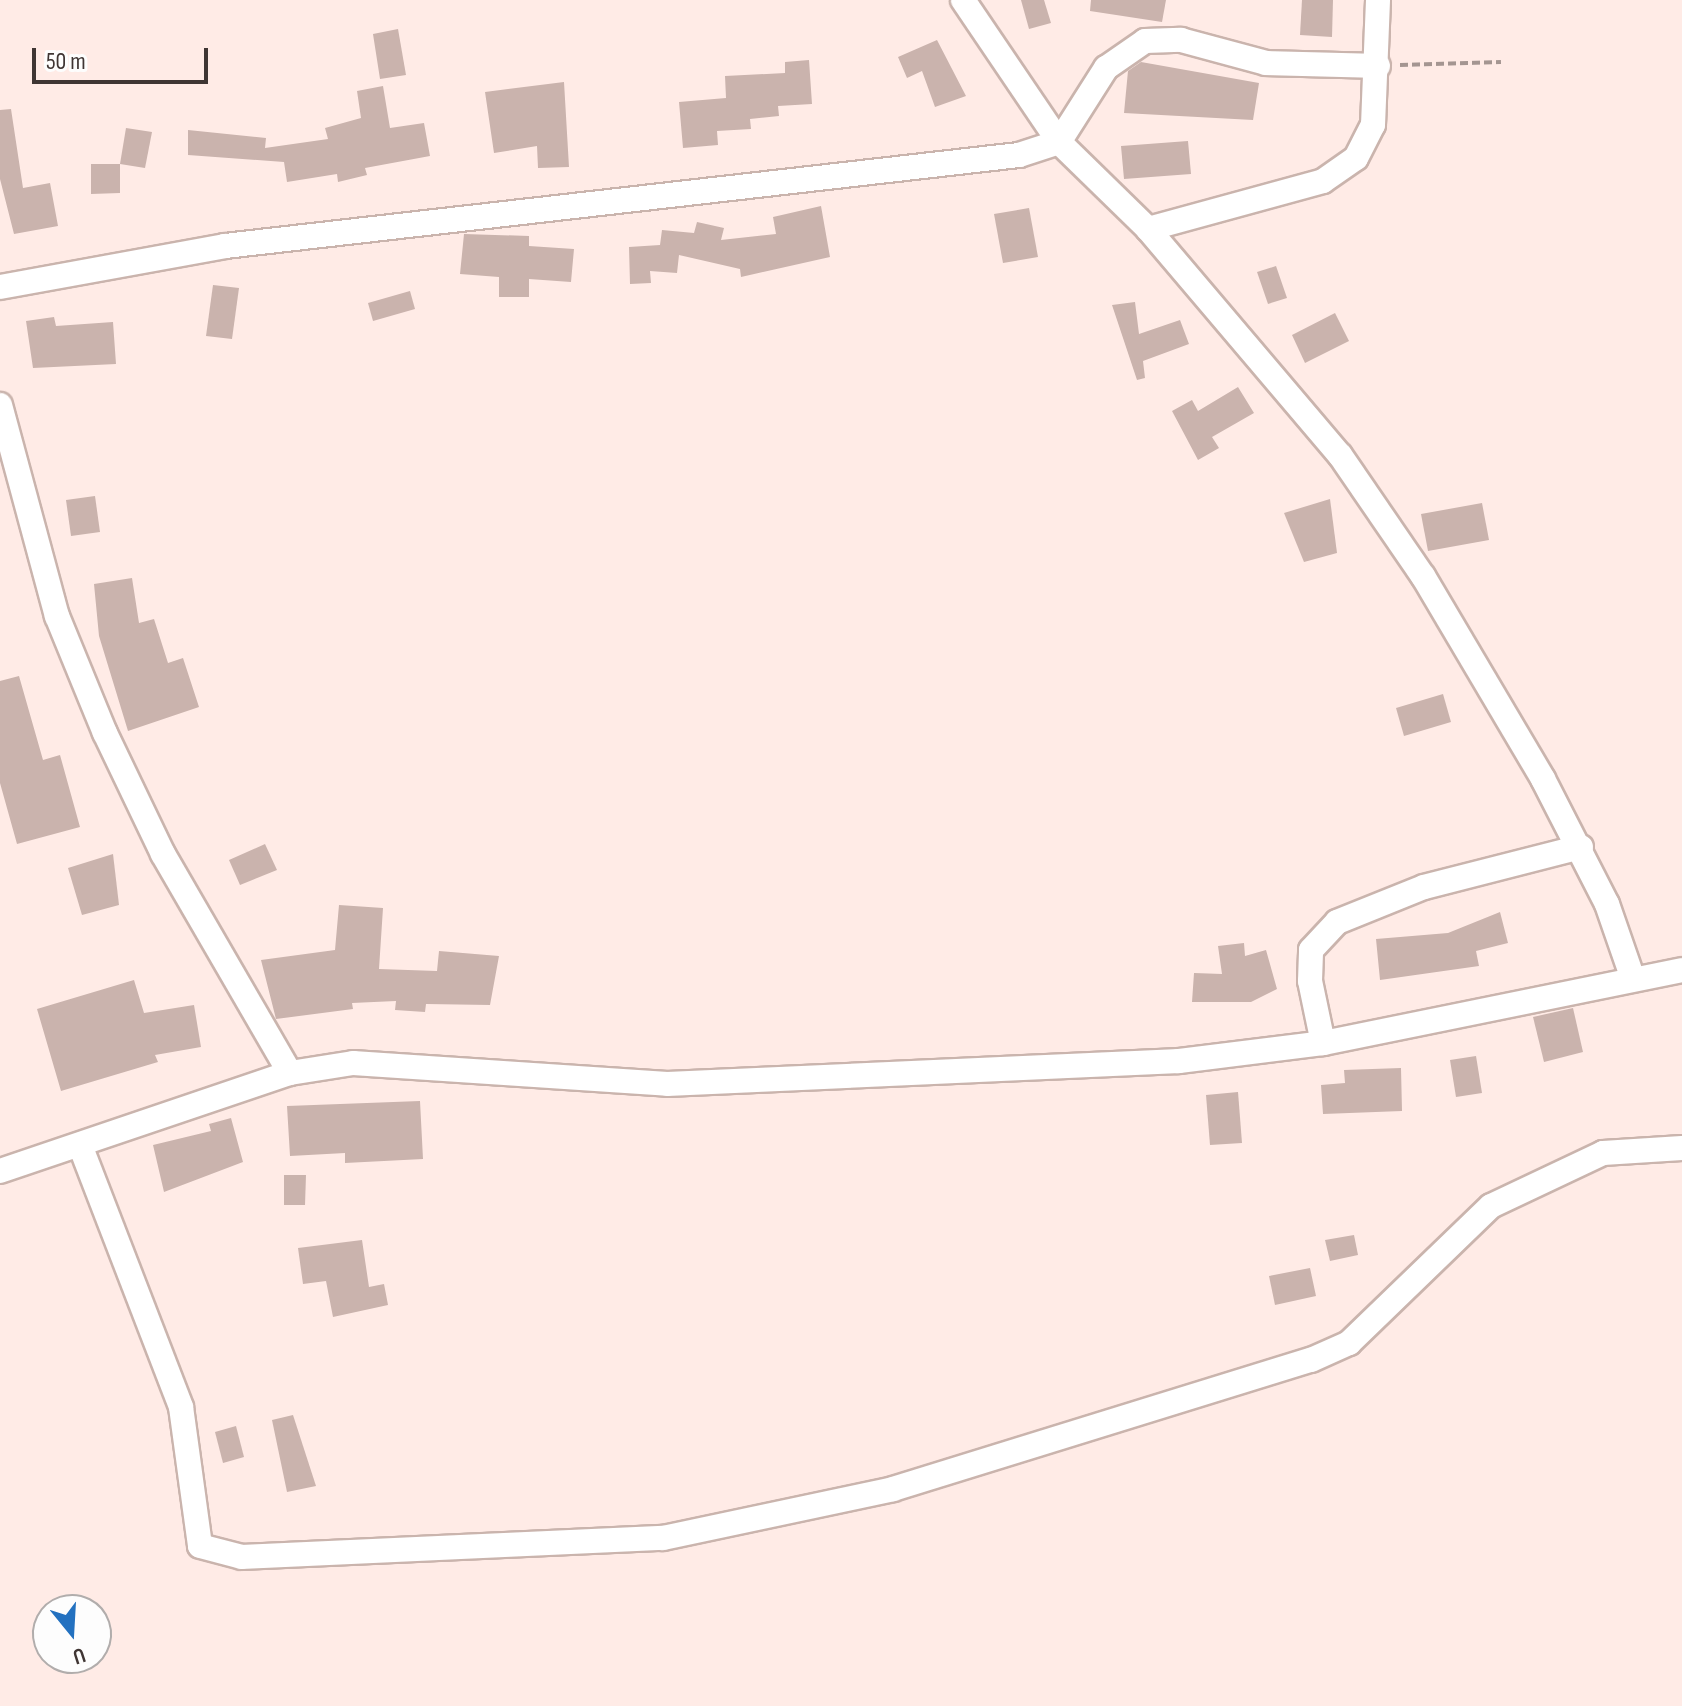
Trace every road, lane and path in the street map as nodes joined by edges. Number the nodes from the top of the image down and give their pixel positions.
1 (963, 0) edge
2 (1378, 0) edge
3 (1501, 62) dead end
4 (1378, 66) junction
5 (1059, 142) junction
6 (1148, 229) junction
7 (0, 287) edge
8 (0, 405) edge
9 (1581, 847) junction
10 (1682, 970) edge
11 (1633, 979) junction
12 (1323, 1043) junction
13 (290, 1073) junction
14 (80, 1145) junction
15 (1682, 1148) edge
16 (0, 1171) edge

1 - 5 street
2 - 4 street
3 - 4 path
4 - 5 street
4 - 6 street
5 - 6 street
5 - 7 street
6 - 9 street
8 - 13 street
9 - 11 street
9 - 12 street
10 - 11 street
11 - 12 street
12 - 13 street
13 - 14 street
14 - 15 street
14 - 16 street

